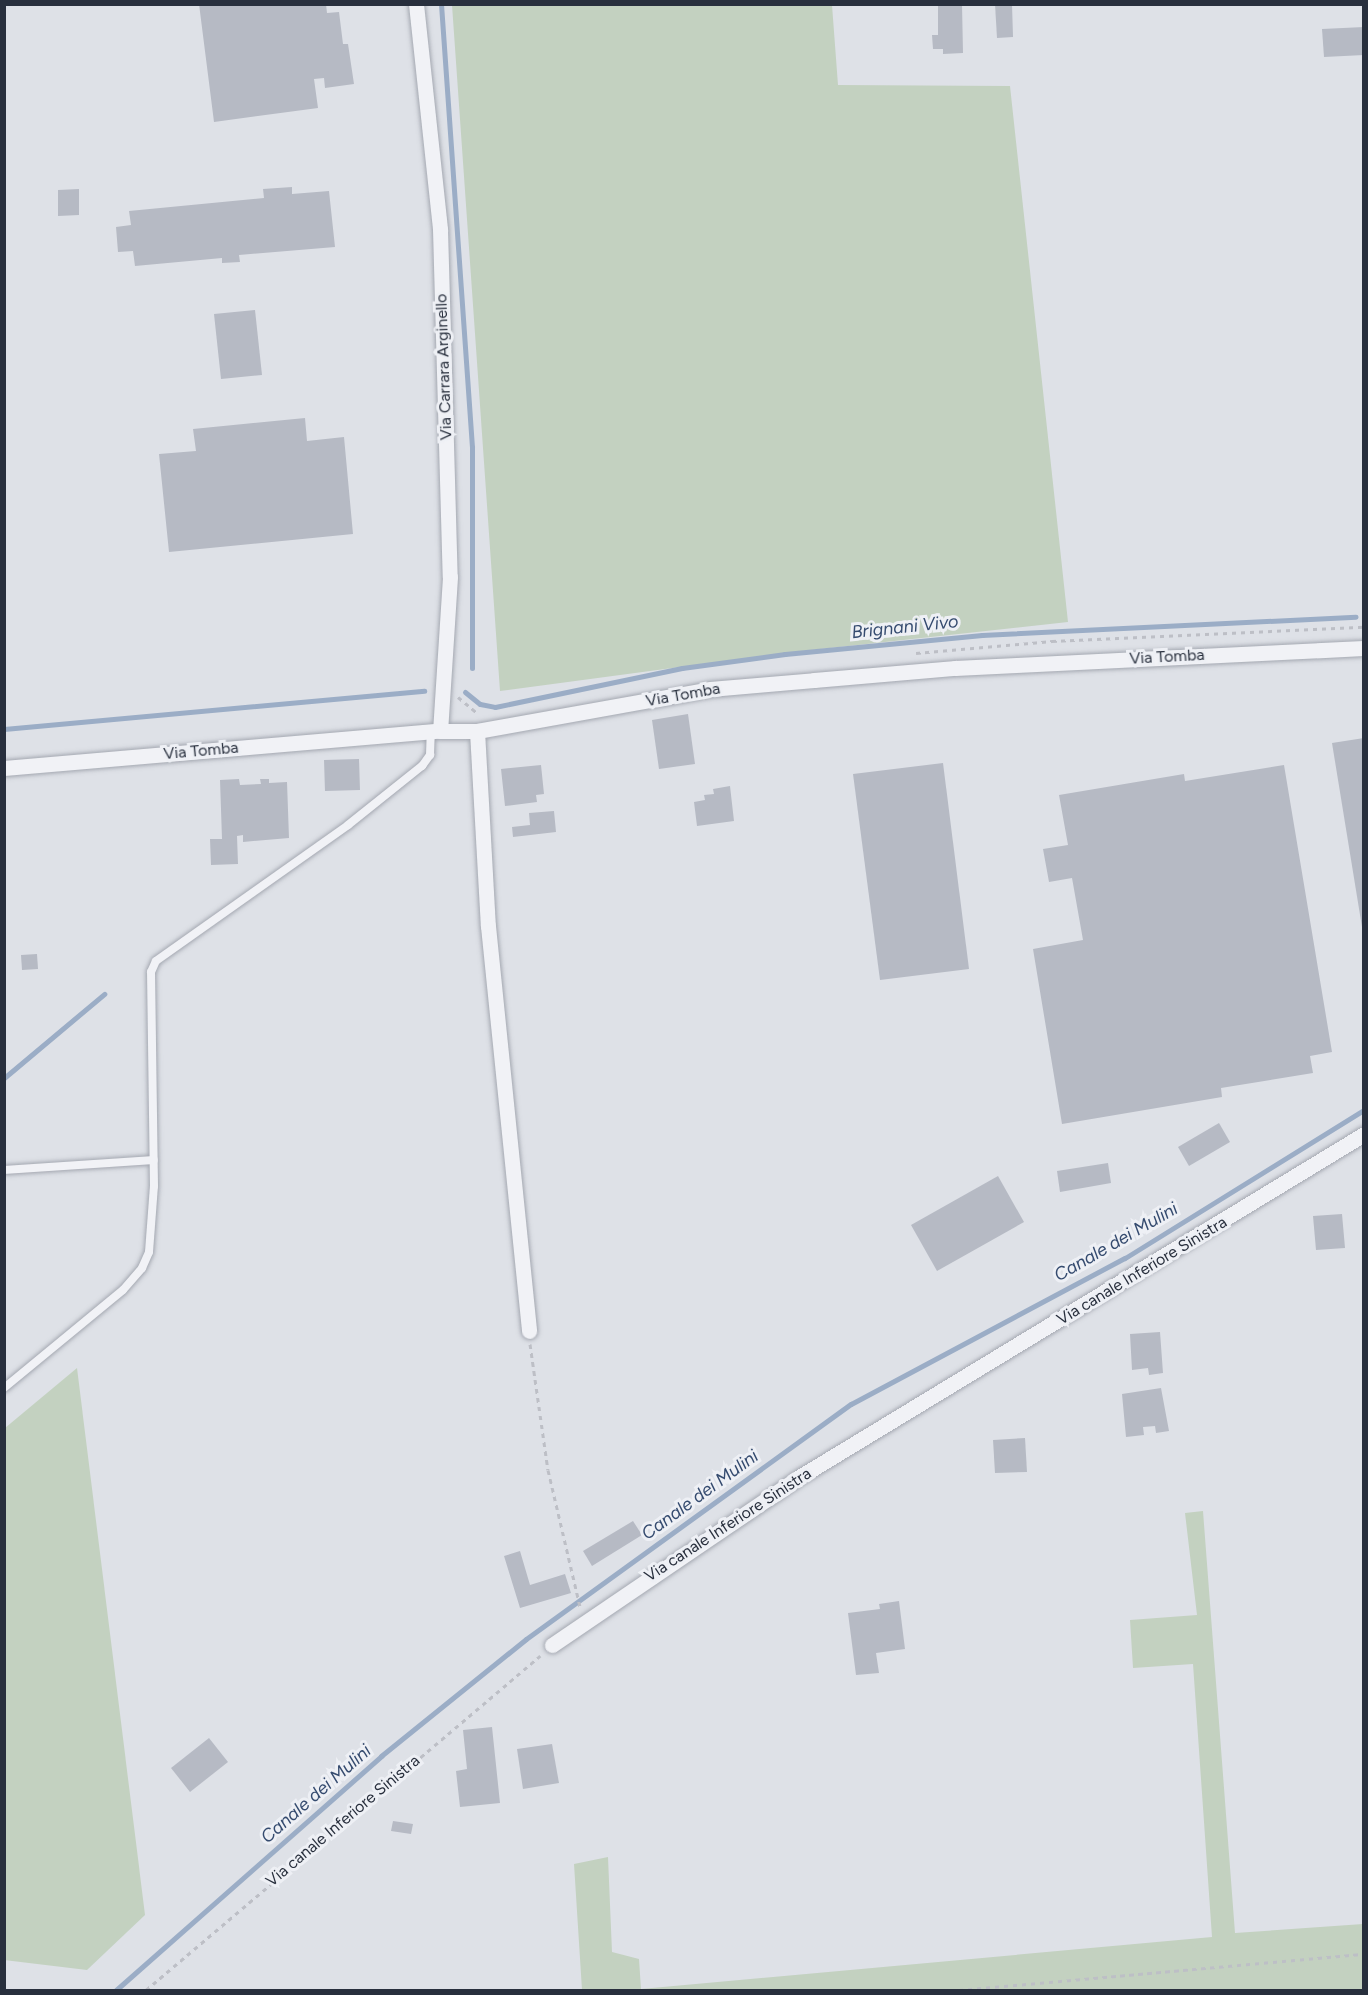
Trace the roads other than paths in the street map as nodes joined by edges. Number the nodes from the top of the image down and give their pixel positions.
1 (416, 4) edge
2 (1364, 648) edge
3 (436, 731) junction
4 (477, 731) junction
5 (4, 768) edge
6 (1364, 1134) edge
7 (154, 1160) junction
8 (4, 1170) edge
9 (529, 1331) road end
10 (4, 1388) edge
11 (552, 1645) road end

1 - 3 street, Via Carrara Arginello
2 - 4 street, Via Tomba
3 - 4 street, Via Tomba
3 - 5 street, Via Tomba
3 - 7 lane
4 - 9 street
6 - 11 street, Via canale Inferiore Sinistra
7 - 8 lane
7 - 10 lane

